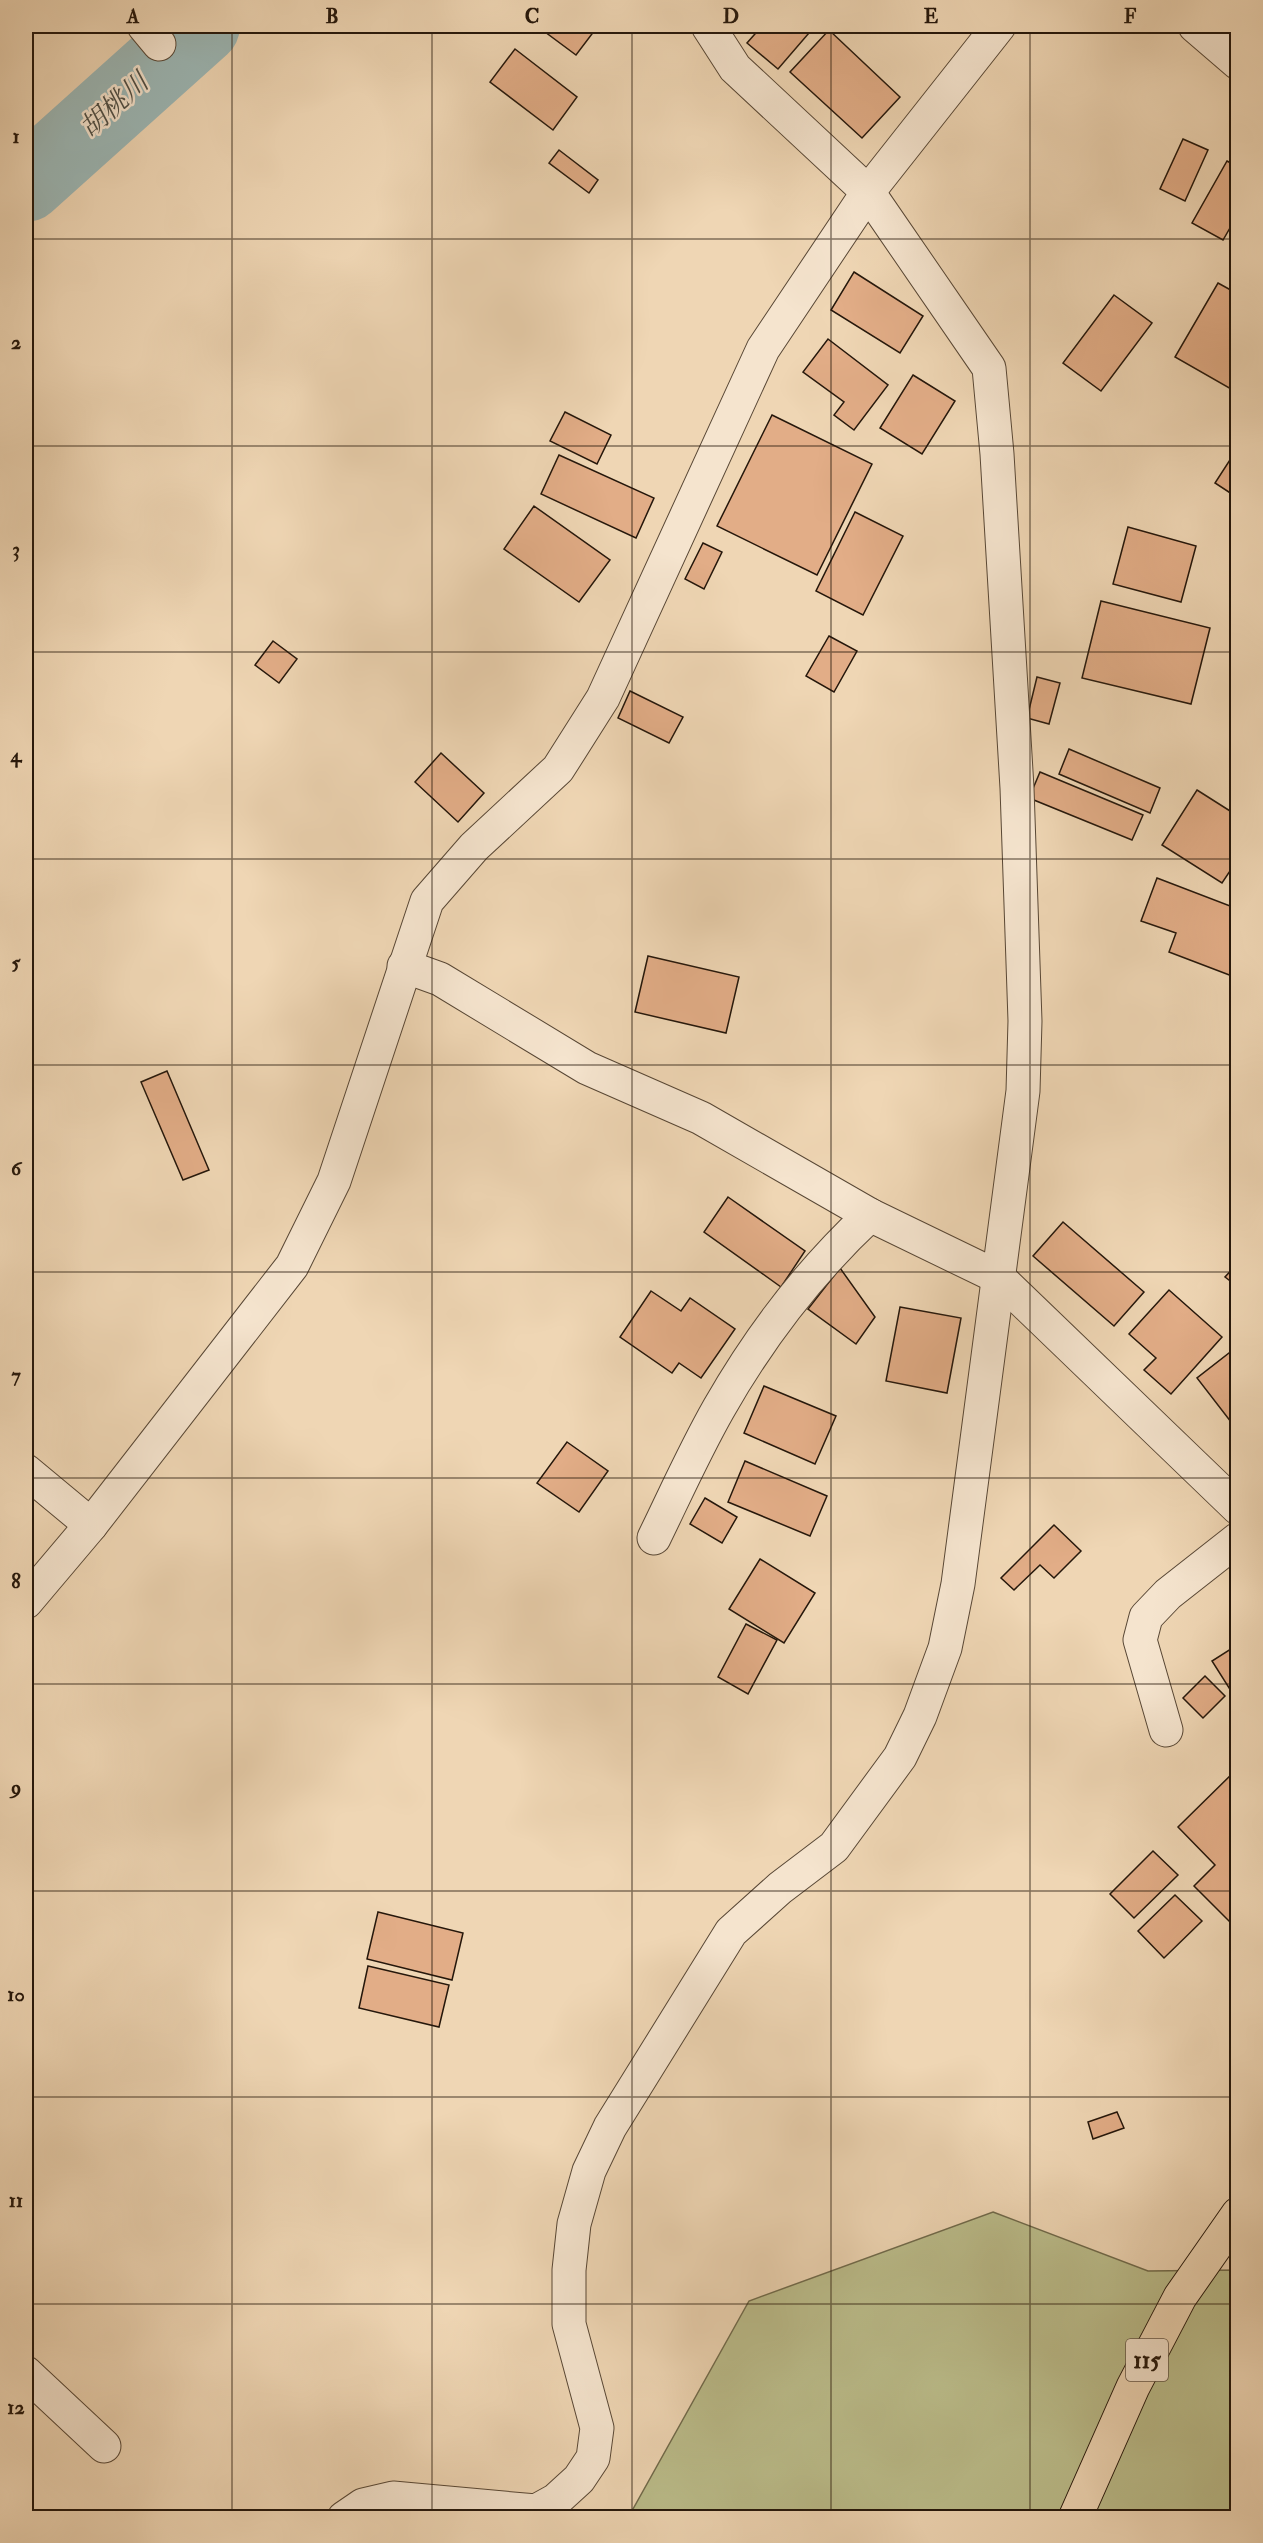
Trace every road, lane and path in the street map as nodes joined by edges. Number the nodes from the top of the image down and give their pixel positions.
1 (708, 26) edge
2 (999, 26) edge
3 (1195, 26) edge
4 (1238, 63) edge
5 (868, 192) junction
6 (404, 966) junction
7 (870, 1215) junction
8 (998, 1277) junction
9 (26, 1471) edge
10 (1238, 1508) edge
11 (91, 1525) junction
12 (654, 1538) dead end
13 (1238, 1539) edge
14 (26, 1602) edge
15 (1166, 1730) dead end
16 (1238, 2214) edge
17 (26, 2373) edge
18 (104, 2446) dead end
19 (344, 2517) edge
20 (1076, 2517) edge

1 - 5 street
2 - 5 street
3 - 4 street
5 - 6 street
5 - 8 street
6 - 7 street
6 - 11 street
7 - 8 street
7 - 12 street
8 - 10 street
8 - 19 street
9 - 11 street
11 - 14 street
13 - 15 street
16 - 20 highway, 115
17 - 18 street

